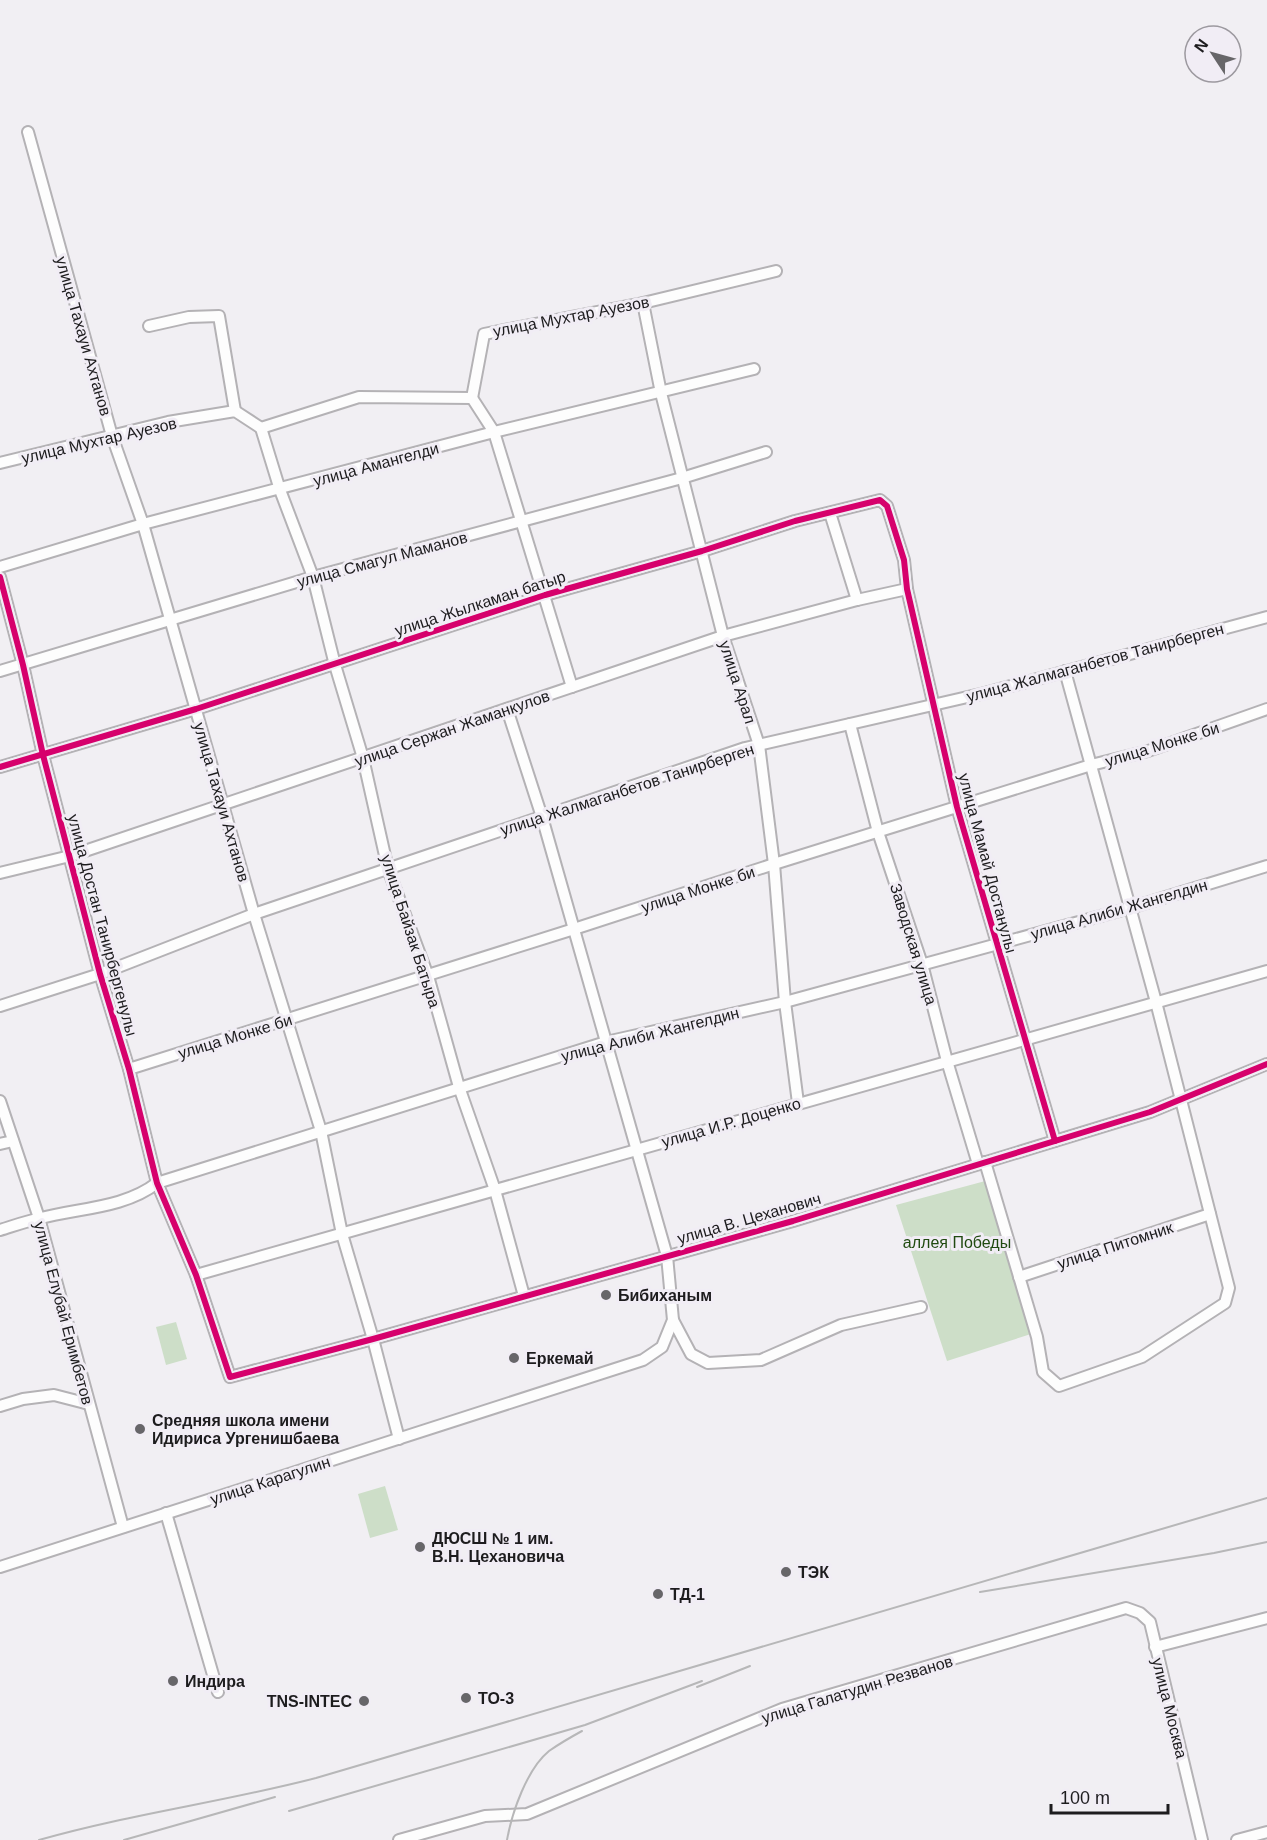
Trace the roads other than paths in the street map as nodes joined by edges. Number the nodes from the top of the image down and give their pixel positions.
1 (28, 132) dead end
2 (776, 272) dead end
3 (643, 303) junction
4 (149, 326) dead end
5 (754, 369) dead end
6 (661, 393) junction
7 (472, 398) junction
8 (235, 411) junction
9 (261, 428) junction
10 (495, 432) junction
11 (112, 436) junction
12 (766, 452) dead end
13 (0, 463) edge
14 (682, 478) junction
15 (280, 490) junction
16 (830, 513) junction
17 (522, 521) junction
18 (143, 524) junction
19 (702, 551) junction
20 (0, 567) edge
21 (0, 577) edge
22 (313, 577) junction
23 (906, 589) junction
24 (545, 595) junction
25 (857, 600) junction
26 (1267, 616) edge
27 (171, 620) junction
28 (723, 636) junction
29 (23, 665) junction
30 (335, 665) junction
31 (0, 671) edge
32 (1065, 671) junction
33 (572, 687) junction
34 (934, 705) junction
35 (196, 709) junction
36 (507, 709) junction
37 (1267, 709) edge
38 (850, 724) junction
39 (759, 745) junction
40 (43, 755) junction
41 (363, 758) junction
42 (1090, 765) junction
43 (0, 767) edge
44 (223, 805) junction
45 (957, 807) junction
46 (542, 817) junction
47 (878, 832) junction
48 (70, 856) junction
49 (774, 864) junction
50 (1267, 866) edge
51 (388, 869) junction
52 (0, 873) edge
53 (1130, 908) junction
54 (254, 914) junction
55 (574, 929) junction
56 (996, 944) junction
57 (922, 964) junction
58 (1267, 970) edge
59 (100, 974) junction
60 (428, 976) junction
61 (785, 1002) junction
62 (1156, 1002) junction
63 (0, 1006) edge
64 (286, 1020) junction
65 (1023, 1039) junction
66 (606, 1042) junction
67 (947, 1061) junction
68 (1267, 1064) edge
69 (129, 1069) junction
70 (459, 1087) junction
71 (1180, 1100) junction
72 (0, 1101) edge
73 (798, 1103) junction
74 (321, 1131) junction
75 (13, 1140) junction
76 (1055, 1141) junction
77 (0, 1144) edge
78 (637, 1149) junction
79 (982, 1163) junction
80 (157, 1183) junction
81 (495, 1190) junction
82 (1210, 1214) junction
83 (39, 1218) junction
84 (0, 1230) edge
85 (342, 1234) junction
86 (667, 1256) junction
87 (196, 1275) junction
88 (1019, 1277) junction
89 (524, 1296) junction
90 (921, 1307) dead end
91 (673, 1320) junction
92 (373, 1339) junction
93 (230, 1377) joint
94 (89, 1404) junction
95 (0, 1406) edge
96 (399, 1439) junction
97 (166, 1513) junction
98 (123, 1527) junction
99 (0, 1567) edge
100 (1267, 1618) edge
101 (1155, 1647) junction
102 (218, 1692) dead end
103 (1267, 1832) edge
104 (399, 1840) edge
105 (1202, 1840) edge
106 (1237, 1840) edge

1 - 11 street, улица Тахауи Ахтанов
2 - 3 street, улица Мухтар Ауезов
3 - 6 street, улица Арал
3 - 7 street, улица Мухтар Ауезов
4 - 8 street
5 - 6 street, улица Амангелди
6 - 10 street, улица Амангелди
6 - 14 street, улица Арал
7 - 9 street
7 - 10 street
8 - 9 street
8 - 11 street, улица Мухтар Ауезов
9 - 15 street, улица Байзак Батыра
10 - 15 street, улица Амангелди
10 - 17 street
11 - 13 street, улица Мухтар Ауезов
11 - 18 street, улица Тахауи Ахтанов
12 - 14 street, улица Смагул Маманов
14 - 17 street, улица Смагул Маманов
14 - 19 street, улица Арал
15 - 18 street, улица Амангелди
15 - 22 street, улица Байзак Батыра
16 - 19 street, улица Жылкаман батыр
16 - 23 street, улица Жылкаман батыр
16 - 25 street
17 - 22 street, улица Смагул Маманов
17 - 24 street
18 - 20 street, улица Амангелди
18 - 27 street, улица Тахауи Ахтанов
19 - 24 street, улица Жылкаман батыр
19 - 28 street, улица Арал
21 - 29 street, улица Достан Танирбергенулы
22 - 27 street, улица Смагул Маманов
22 - 30 street, улица Байзак Батыра
23 - 25 street, улица Сержан Жаманкулов
23 - 34 street, улица Мамай Достанулы
24 - 30 street, улица Жылкаман батыр
24 - 33 street
25 - 28 street, улица Сержан Жаманкулов
26 - 32 street, улица Жалмаганбетов Танирберген
27 - 29 street, улица Смагул Маманов
27 - 35 street, улица Тахауи Ахтанов
28 - 33 street, улица Сержан Жаманкулов
28 - 39 street, улица Арал
29 - 31 street, улица Смагул Маманов
29 - 40 street, улица Достан Танирбергенулы
30 - 35 street, улица Жылкаман батыр
30 - 41 street, улица Байзак Батыра
32 - 34 street, улица Жалмаганбетов Танирберген
32 - 42 street
33 - 36 street, улица Сержан Жаманкулов
34 - 38 street, улица Жалмаганбетов Танирберген
34 - 45 street, улица Мамай Достанулы
35 - 40 street, улица Жылкаман батыр
35 - 44 street, улица Тахауи Ахтанов
36 - 41 street, улица Сержан Жаманкулов
36 - 46 street
37 - 42 street, улица Монке би
38 - 39 street, улица Жалмаганбетов Танирберген
38 - 47 street, Заводская улица
39 - 46 street, улица Жалмаганбетов Танирберген
39 - 49 street, улица Арал
40 - 43 street, улица Жылкаман батыр
40 - 48 street, улица Достан Танирбергенулы
41 - 44 street, улица Сержан Жаманкулов
41 - 51 street, улица Байзак Батыра
42 - 45 street, улица Монке би
42 - 53 street
44 - 48 street, улица Сержан Жаманкулов
44 - 54 street, улица Тахауи Ахтанов
45 - 47 street, улица Монке би
45 - 56 street, улица Мамай Достанулы
46 - 51 street, улица Жалмаганбетов Танирберген
46 - 55 street
47 - 49 street, улица Монке би
47 - 57 street, Заводская улица
48 - 52 street, улица Сержан Жаманкулов
48 - 59 street, улица Достан Танирбергенулы
49 - 55 street, улица Монке би
49 - 61 street, улица Арал
50 - 53 street, улица Алиби Жангелдин
51 - 54 street, улица Жалмаганбетов Танирберген
51 - 60 street, улица Байзак Батыра
53 - 56 street, улица Алиби Жангелдин
53 - 62 street
54 - 59 street, улица Жалмаганбетов Танирберген
54 - 64 street, улица Тахауи Ахтанов
55 - 60 street, улица Монке би
55 - 66 street
56 - 57 street, улица Алиби Жангелдин
56 - 65 street, улица Мамай Достанулы
57 - 61 street, улица Алиби Жангелдин
57 - 67 street, Заводская улица
58 - 62 street, улица И.Р. Доценко
59 - 63 street, улица Жалмаганбетов Танирберген
59 - 69 street, улица Достан Танирбергенулы
60 - 64 street, улица Монке би
60 - 70 street, улица Байзак Батыра
61 - 66 street, улица Алиби Жангелдин
61 - 73 street, улица Арал
62 - 65 street, улица И.Р. Доценко
62 - 71 street
64 - 69 street, улица Монке би
64 - 74 street, улица Тахауи Ахтанов
65 - 67 street, улица И.Р. Доценко
65 - 76 street, улица Мамай Достанулы
66 - 70 street, улица Алиби Жангелдин
66 - 78 street
67 - 73 street, улица И.Р. Доценко
67 - 79 street, Заводская улица
68 - 71 street, улица В. Цеханович
69 - 80 street, улица Достан Танирбергенулы
70 - 74 street, улица Алиби Жангелдин
70 - 81 street, улица Байзак Батыра
71 - 76 street, улица В. Цеханович
71 - 82 street
72 - 75 street, улица Елубай Еримбетов
73 - 78 street, улица И.Р. Доценко
74 - 80 street, улица Алиби Жангелдин
74 - 85 street, улица Тахауи Ахтанов
75 - 77 street
75 - 83 street, улица Елубай Еримбетов
76 - 79 street, улица В. Цеханович
78 - 81 street, улица И.Р. Доценко
78 - 86 street
79 - 86 street, улица В. Цеханович
79 - 88 street, Заводская улица
80 - 83 street, улица Алиби Жангелдин
80 - 87 street, улица Достан Танирбергенулы
81 - 85 street, улица И.Р. Доценко
81 - 89 street, улица Байзак Батыра
82 - 88 street, улица Питомник
82 - 88 street, Заводская улица
83 - 84 street, улица Алиби Жангелдин
83 - 94 street, улица Елубай Еримбетов
85 - 87 street, улица И.Р. Доценко
85 - 92 street, улица Тахауи Ахтанов
86 - 89 street, улица В. Цеханович
86 - 91 street
87 - 93 street, улица Достан Танирбергенулы
89 - 92 street, улица В. Цеханович
90 - 91 street
91 - 96 street, улица Карагулин
92 - 93 street, улица В. Цеханович
92 - 96 street, улица Тахауи Ахтанов
94 - 95 street
94 - 98 street, улица Елубай Еримбетов
96 - 97 street, улица Карагулин
97 - 98 street, улица Карагулин
97 - 102 street
98 - 99 street, улица Карагулин
100 - 101 street
101 - 104 street, улица Галатудин Резванов
101 - 105 street, улица Москва
103 - 106 street

